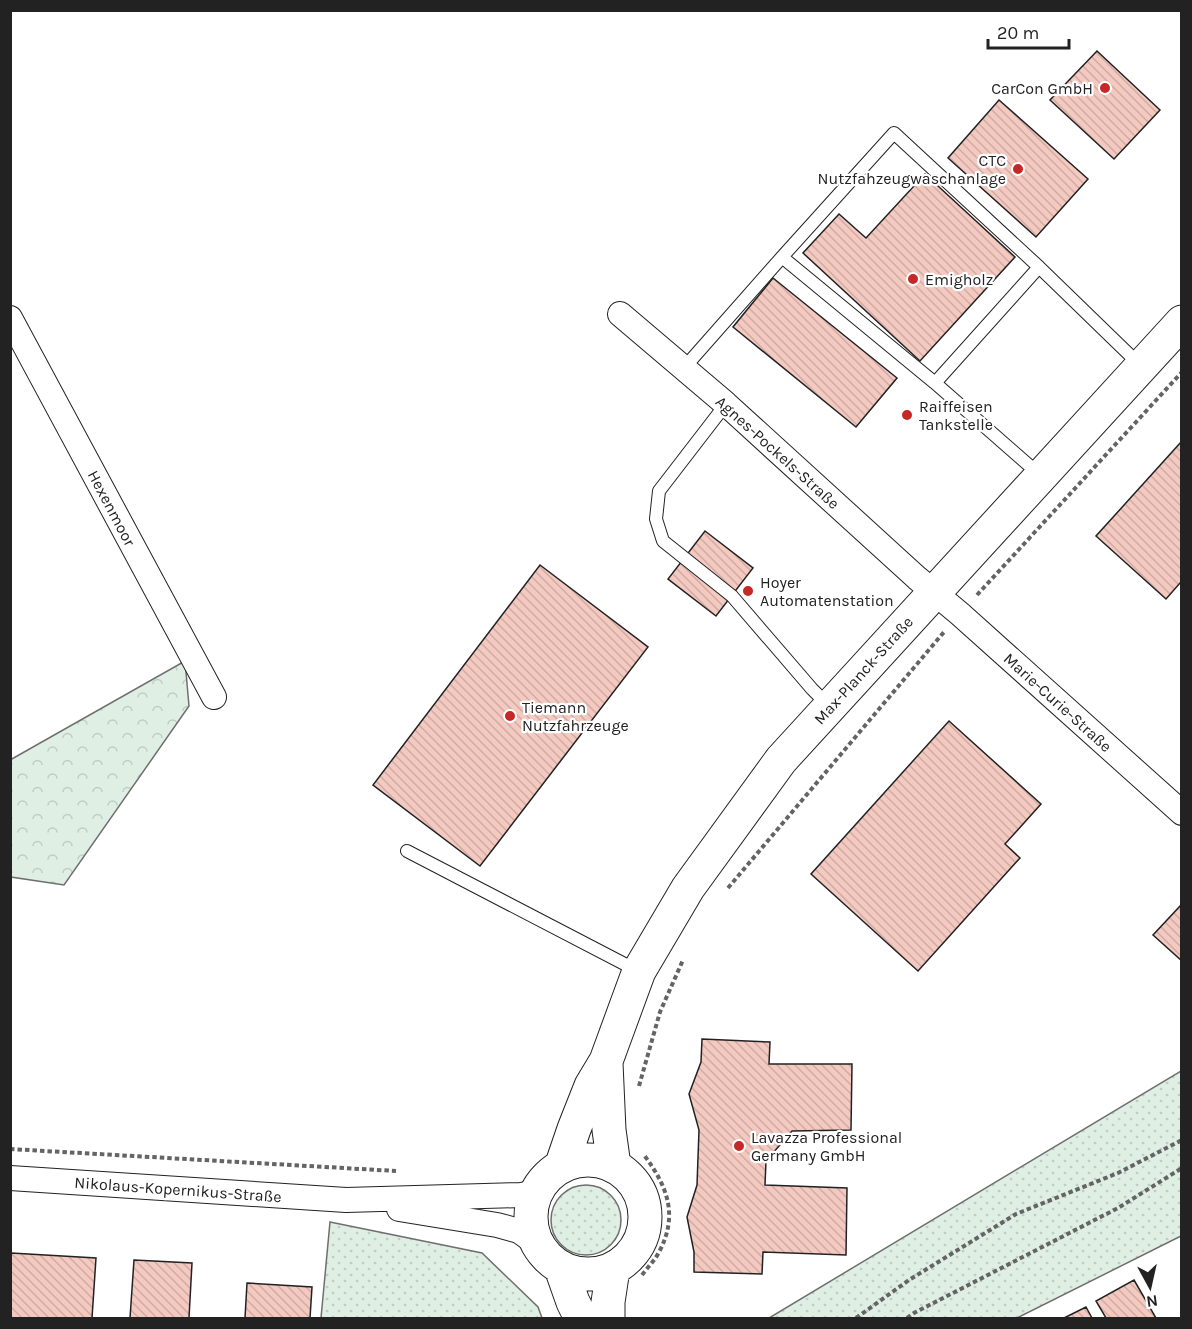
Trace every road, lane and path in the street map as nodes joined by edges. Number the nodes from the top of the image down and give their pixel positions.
1 (782, 257) junction
2 (1039, 267) junction
3 (620, 314) dead end
4 (10, 318) edge
5 (1182, 322) edge
6 (1141, 366) junction
7 (684, 369) junction
8 (1182, 372) edge
9 (935, 383) junction
10 (726, 404) junction
11 (1041, 475) junction
12 (980, 591) dead end
13 (934, 592) junction
14 (939, 638) dead end
15 (214, 697) dead end
16 (830, 707) junction
17 (1182, 813) edge
18 (407, 852) dead end
19 (722, 895) dead end
20 (684, 957) dead end
21 (639, 971) junction
22 (606, 1061) junction
23 (637, 1093) dead end
24 (1182, 1140) edge
25 (10, 1149) edge
26 (627, 1158) junction
27 (561, 1167) junction
28 (1182, 1168) edge
29 (404, 1171) dead end
30 (10, 1178) edge
31 (537, 1192) junction
32 (346, 1200) junction
33 (537, 1244) junction
34 (561, 1268) junction
35 (626, 1275) junction
36 (581, 1318) edge
37 (608, 1318) edge
38 (855, 1318) edge
39 (907, 1318) edge

1 - 2 lane
1 - 7 lane
1 - 9 lane
2 - 6 lane
2 - 9 lane
3 - 7 street, Agnes-Pockels-Straße
4 - 15 street, Hexenmoor
5 - 6 street, Max-Planck-Straße
6 - 11 street, Max-Planck-Straße
7 - 10 street, Agnes-Pockels-Straße
8 - 12 path
9 - 11 lane
10 - 13 street, Agnes-Pockels-Straße
10 - 16 lane
11 - 13 street, Max-Planck-Straße
13 - 16 street, Max-Planck-Straße
13 - 17 street, Marie-Curie-Straße
14 - 19 path
16 - 21 street, Max-Planck-Straße
18 - 21 lane
20 - 23 path
21 - 22 street, Max-Planck-Straße
22 - 26 street, Max-Planck-Straße
22 - 27 street, Max-Planck-Straße
24 - 38 path
25 - 29 path
26 - 27 street
26 - 35 street
26 - 35 path
27 - 31 street
28 - 39 path
30 - 32 street, Nikolaus-Kopernikus-Straße
31 - 32 street, Nikolaus-Kopernikus-Straße
31 - 33 street
32 - 33 street, Nikolaus-Kopernikus-Straße
33 - 34 street
34 - 35 street
34 - 36 street
35 - 37 street

